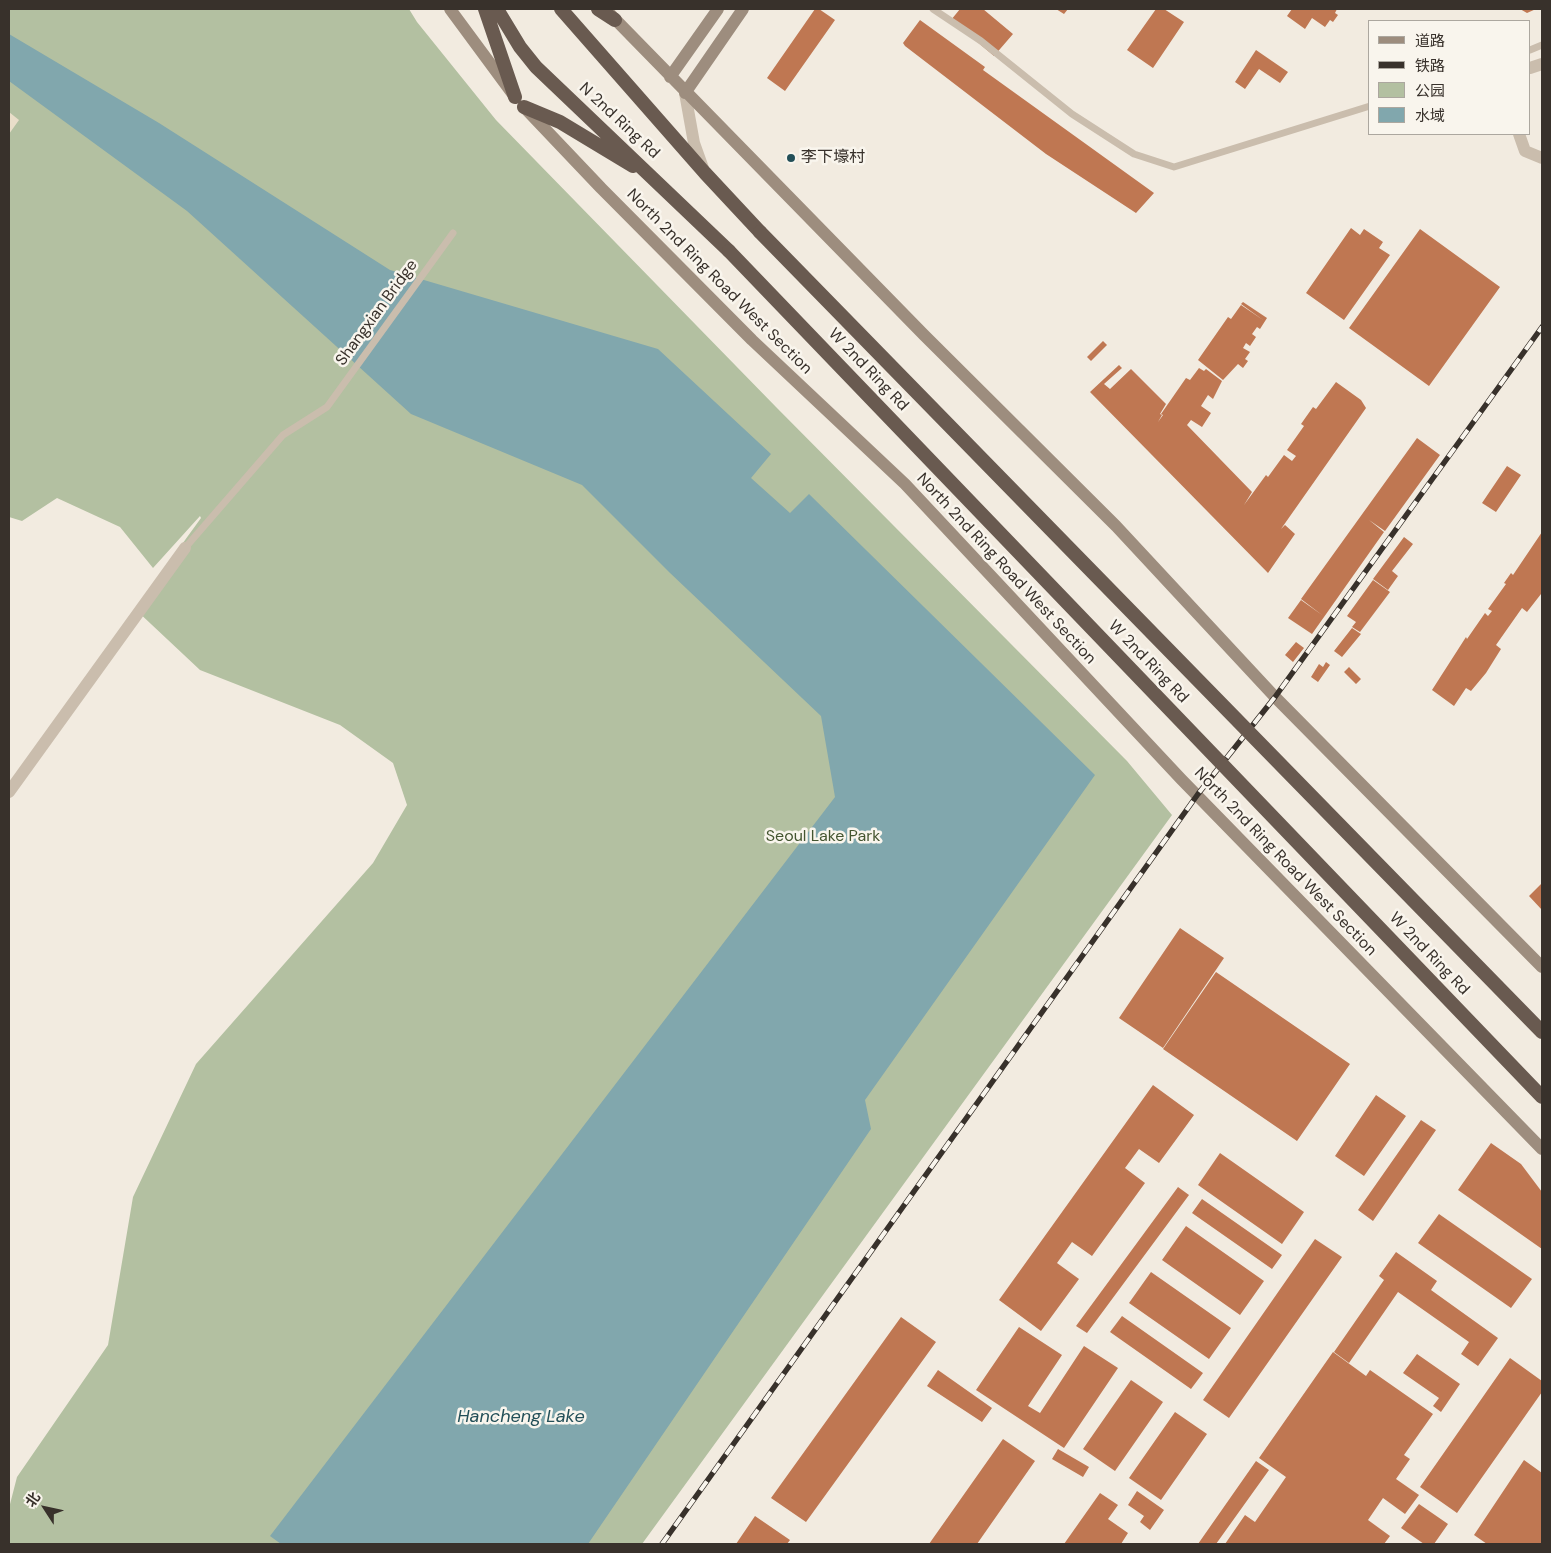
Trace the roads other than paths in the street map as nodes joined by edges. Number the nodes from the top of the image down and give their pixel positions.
1 (450, 9) edge
2 (485, 9) edge
3 (497, 9) edge
4 (561, 9) edge
5 (598, 9) edge
6 (718, 9) edge
7 (743, 9) edge
8 (933, 9) edge
9 (611, 14) edge
10 (670, 77) junction
11 (685, 93) junction
12 (519, 102) junction
13 (1368, 107) edge
14 (1519, 135) edge
15 (1542, 158) edge
16 (705, 173) junction
17 (651, 175) junction
18 (760, 232) joint
19 (453, 233) dead end
20 (729, 251) joint
21 (185, 548) joint
22 (9, 792) edge
23 (1542, 967) edge
24 (1542, 1032) edge
25 (1542, 1097) edge
26 (1542, 1149) edge

1 - 12 main road, North 2nd Ring Road West Section
2 - 12 highway
3 - 17 highway, N 2nd Ring Rd
4 - 16 highway, N 2nd Ring Rd
5 - 9 highway
6 - 10 main road
7 - 11 main road
8 - 13 lane
9 - 10 main road
10 - 11 main road
11 - 16 street
11 - 23 main road
12 - 17 highway
12 - 26 main road, North 2nd Ring Road West Section
14 - 15 street
16 - 18 highway, N 2nd Ring Rd
17 - 20 highway, N 2nd Ring Rd
18 - 24 highway, W 2nd Ring Rd, bridge
19 - 21 lane, Shangxian Bridge
20 - 25 highway, W 2nd Ring Rd, bridge
21 - 22 street

